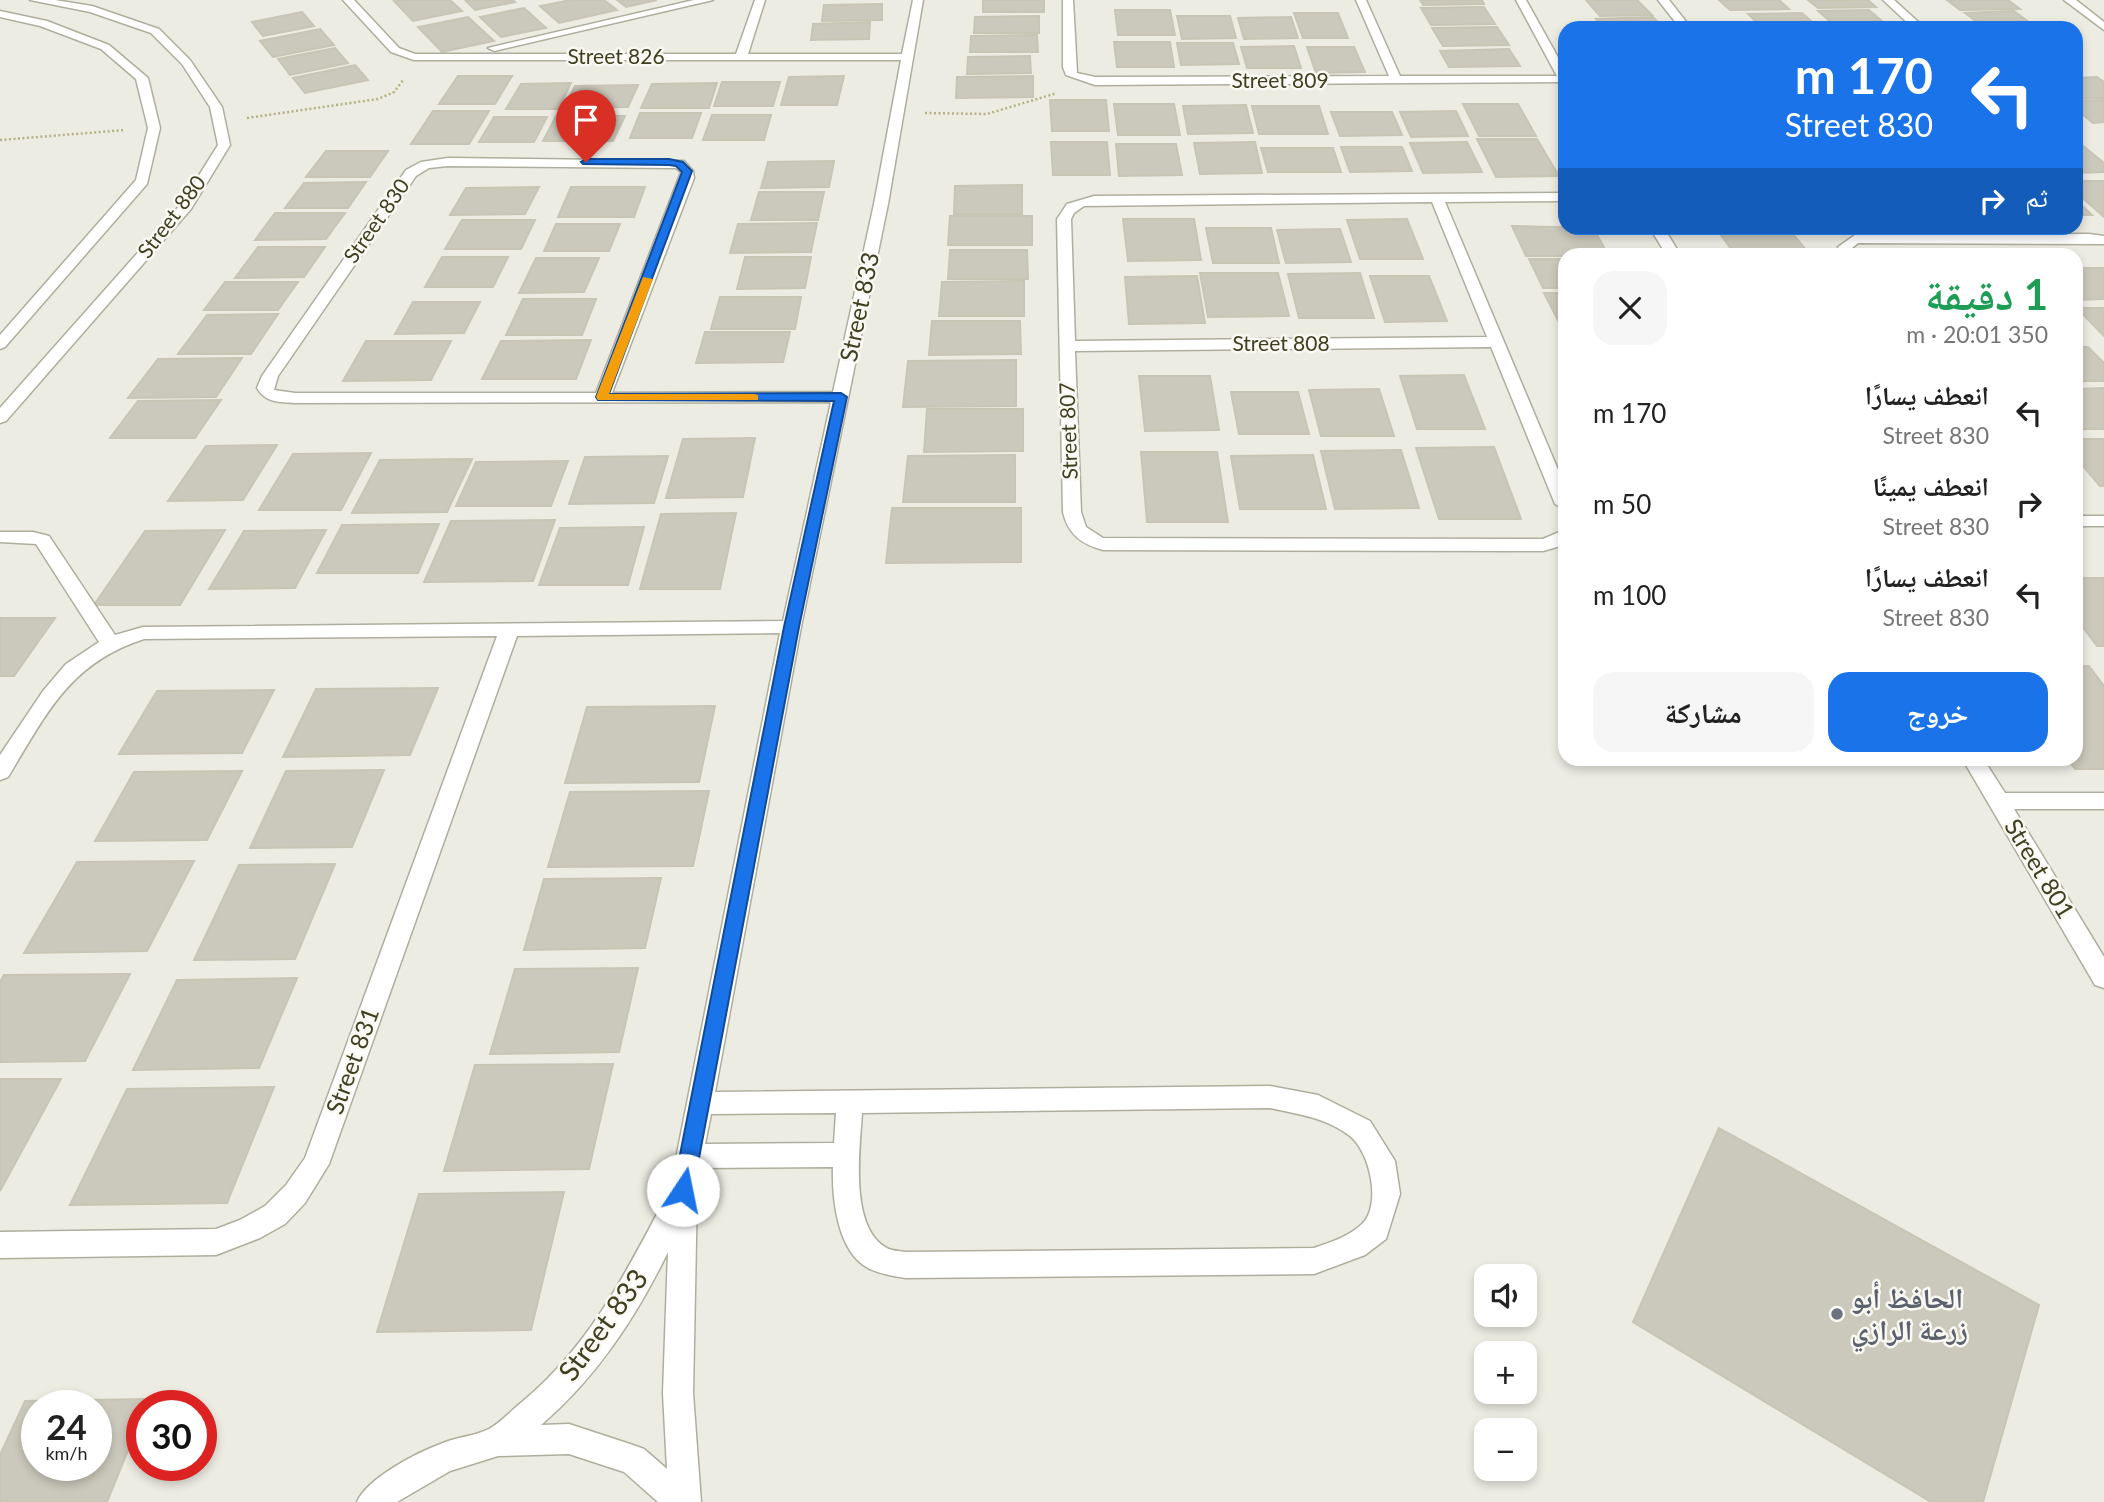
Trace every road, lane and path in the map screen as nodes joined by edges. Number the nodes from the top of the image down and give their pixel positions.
1 (35, 0) edge
2 (348, 0) edge
3 (708, 0) edge
4 (760, 0) edge
5 (918, 0) edge
6 (1068, 0) edge
7 (1361, 0) edge
8 (1521, 0) edge
9 (1663, 0) edge
10 (1888, 0) edge
11 (2069, 0) edge
12 (0, 14) edge
13 (1680, 21) edge
14 (1912, 21) edge
15 (2104, 27) edge
16 (414, 57) junction
17 (455, 57) junction
18 (741, 57) junction
19 (907, 57) junction
20 (1558, 67) edge
21 (1558, 78) edge
22 (1396, 80) junction
23 (1095, 81) junction
24 (896, 113) junction
25 (219, 122) junction
26 (154, 128) junction
27 (0, 140) edge
28 (1558, 197) edge
29 (1437, 198) junction
30 (2104, 240) edge
31 (1845, 248) edge
32 (1496, 342) junction
33 (0, 344) edge
34 (1066, 346) junction
35 (602, 397) junction
36 (841, 397) junction
37 (0, 418) edge
38 (1558, 490) edge
39 (2083, 521) edge
40 (2104, 521) edge
41 (0, 537) edge
42 (1558, 541) edge
43 (792, 627) junction
44 (509, 630) junction
45 (110, 643) junction
46 (1978, 766) edge
47 (0, 772) edge
48 (1998, 801) junction
49 (2104, 801) edge
50 (2104, 978) edge
51 (850, 1102) junction
52 (700, 1103) junction
53 (848, 1155) junction
54 (690, 1156) junction
55 (683, 1190) junction
56 (0, 1245) edge
57 (498, 1441) junction
58 (373, 1502) edge
59 (683, 1502) edge

1 - 25 street, Street 880
2 - 16 street
3 - 17 street
4 - 18 street
5 - 19 street, Street 833
6 - 23 street
7 - 22 street
8 - 20 street
9 - 13 street
10 - 14 street
11 - 15 street
12 - 26 street, Street 880
16 - 17 street, Street 826
16 - 25 path
17 - 18 street, Street 826
18 - 19 street, Street 826
19 - 24 street, Street 833
21 - 22 street, Street 809
22 - 23 street, Street 809
23 - 24 path
24 - 36 street, Street 833
25 - 37 street, Street 880
26 - 27 path
26 - 33 street, Street 880
28 - 29 street, Street 807
29 - 32 street
29 - 34 street, Street 807
30 - 31 street
32 - 34 street, Street 808
32 - 38 street
34 - 42 street, Street 807
35 - 35 street, Street 830
35 - 36 street, Street 830
36 - 43 street, Street 833
39 - 40 street
41 - 45 street
43 - 44 street
43 - 52 street, Street 833
44 - 45 street
44 - 56 street, Street 831
45 - 47 street
46 - 48 street, Street 801
48 - 49 street
48 - 50 street, Street 801
51 - 52 street
51 - 53 street
51 - 53 street
52 - 54 street, Street 833
53 - 54 street
54 - 55 street, Street 833
55 - 57 street, Street 833
55 - 59 street, Street 833
57 - 58 street
57 - 59 street

